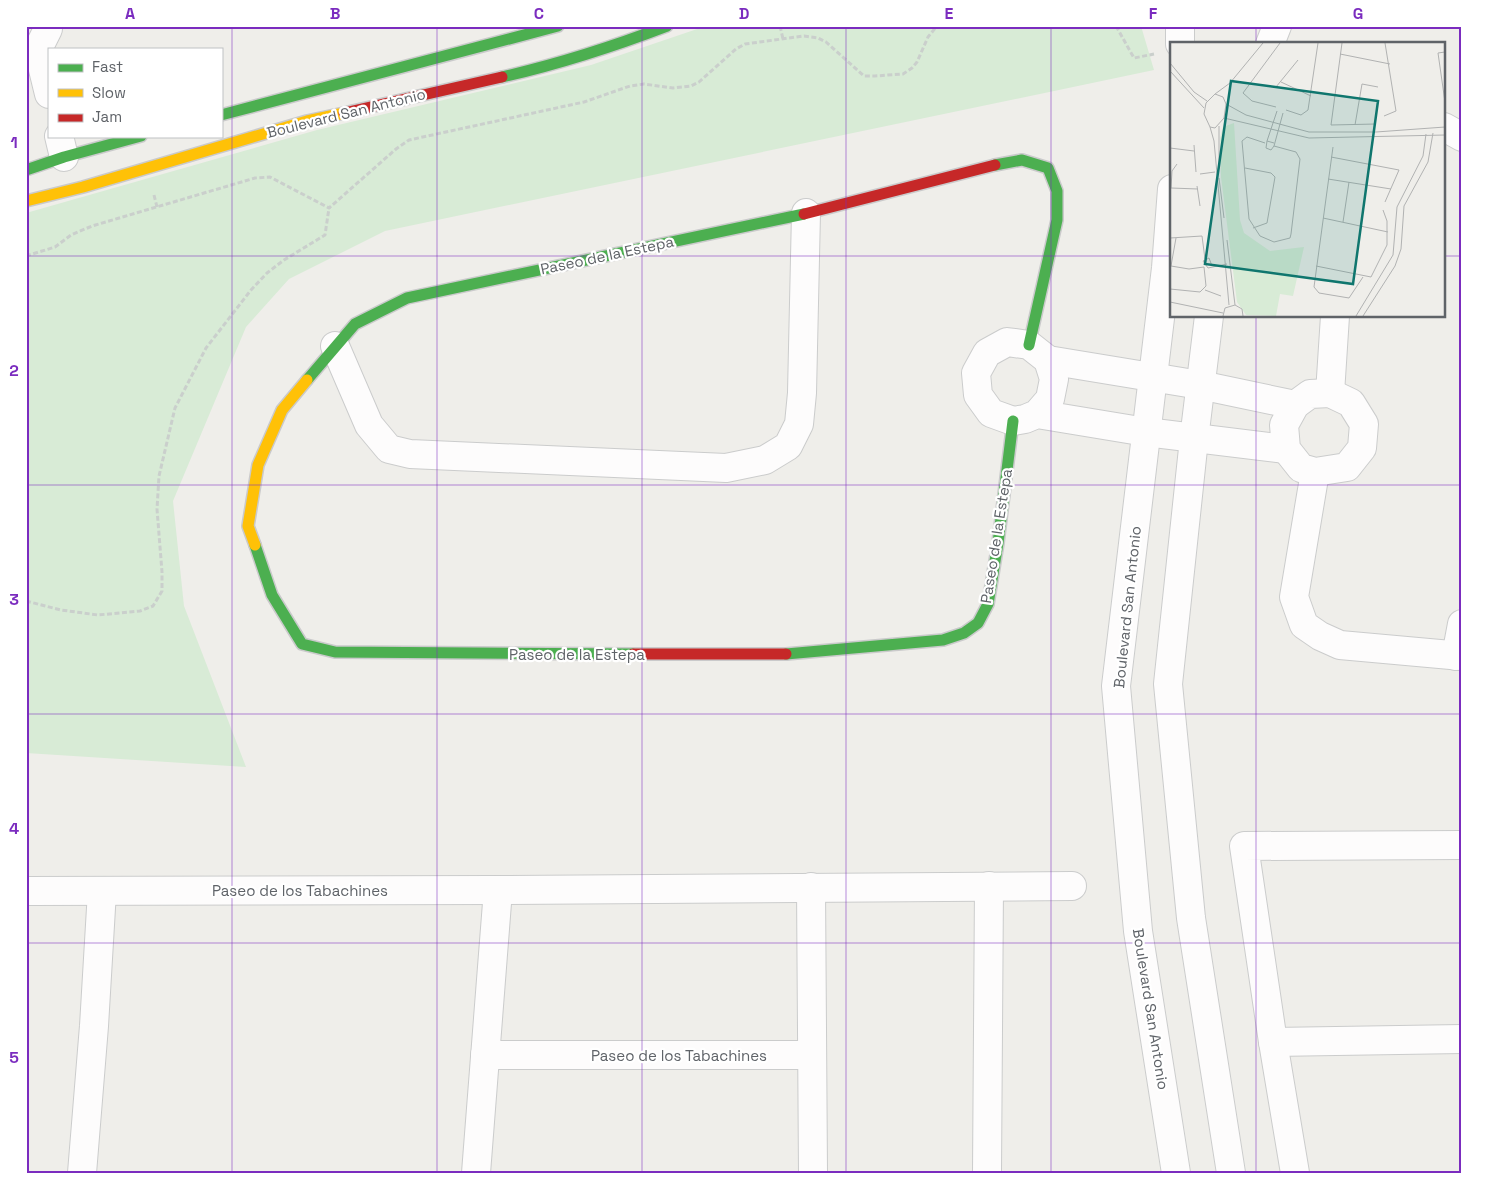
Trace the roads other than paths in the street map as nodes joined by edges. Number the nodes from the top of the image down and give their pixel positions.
1 (558, 26) edge
2 (667, 26) edge
3 (1180, 26) edge
4 (1277, 26) edge
5 (1173, 42) edge
6 (1271, 42) edge
7 (37, 44) edge
8 (48, 90) edge
9 (222, 115) edge
10 (1446, 128) edge
11 (1462, 137) edge
12 (126, 138) edge
13 (61, 146) edge
14 (26, 170) edge
15 (26, 201) edge
16 (806, 212) junction
17 (1170, 215) edge
18 (1209, 318) edge
19 (1335, 318) edge
20 (335, 346) junction
21 (1038, 353) junction
22 (1152, 377) junction
23 (1200, 385) junction
24 (1330, 393) junction
25 (1294, 404) junction
26 (1025, 417) junction
27 (1146, 432) junction
28 (1194, 438) junction
29 (1286, 449) junction
30 (1316, 472) junction
31 (1462, 624) edge
32 (1459, 656) edge
33 (1462, 845) edge
34 (989, 886) junction
35 (1072, 886) dead end
36 (811, 887) junction
37 (498, 890) junction
38 (26, 891) edge
39 (102, 891) junction
40 (1462, 1039) edge
41 (1273, 1042) junction
42 (485, 1055) junction
43 (812, 1055) junction
44 (82, 1173) edge
45 (476, 1173) edge
46 (813, 1173) edge
47 (986, 1173) edge
48 (1176, 1173) edge
49 (1230, 1173) edge
50 (1295, 1173) edge

1 - 9 street, Boulevard San Antonio
2 - 15 street, Boulevard San Antonio
3 - 5 street
4 - 6 street
7 - 8 street
10 - 11 street
12 - 13 street
13 - 14 street
16 - 20 street, Paseo de la Estepa
16 - 20 street
16 - 21 street, Paseo de la Estepa
17 - 22 street, Boulevard San Antonio
18 - 23 street
19 - 24 street
20 - 26 street, Paseo de la Estepa
21 - 22 street
21 - 26 street, Paseo de la Estepa
21 - 26 street
22 - 23 street
22 - 27 street, Boulevard San Antonio
23 - 25 street
23 - 28 street
24 - 25 street
24 - 30 street
25 - 29 street
26 - 27 street
27 - 28 street
27 - 48 street, Boulevard San Antonio
28 - 29 street
28 - 49 street
29 - 30 street
30 - 32 street
31 - 32 street
33 - 41 street
34 - 35 street, Paseo de los Tabachines
34 - 36 street, Paseo de los Tabachines
34 - 47 street
36 - 37 street, Paseo de los Tabachines
36 - 43 street
37 - 39 street, Paseo de los Tabachines
37 - 42 street
38 - 39 street, Paseo de los Tabachines
39 - 44 street
40 - 41 street
41 - 50 street
42 - 43 street, Paseo de los Tabachines
42 - 45 street
43 - 46 street

